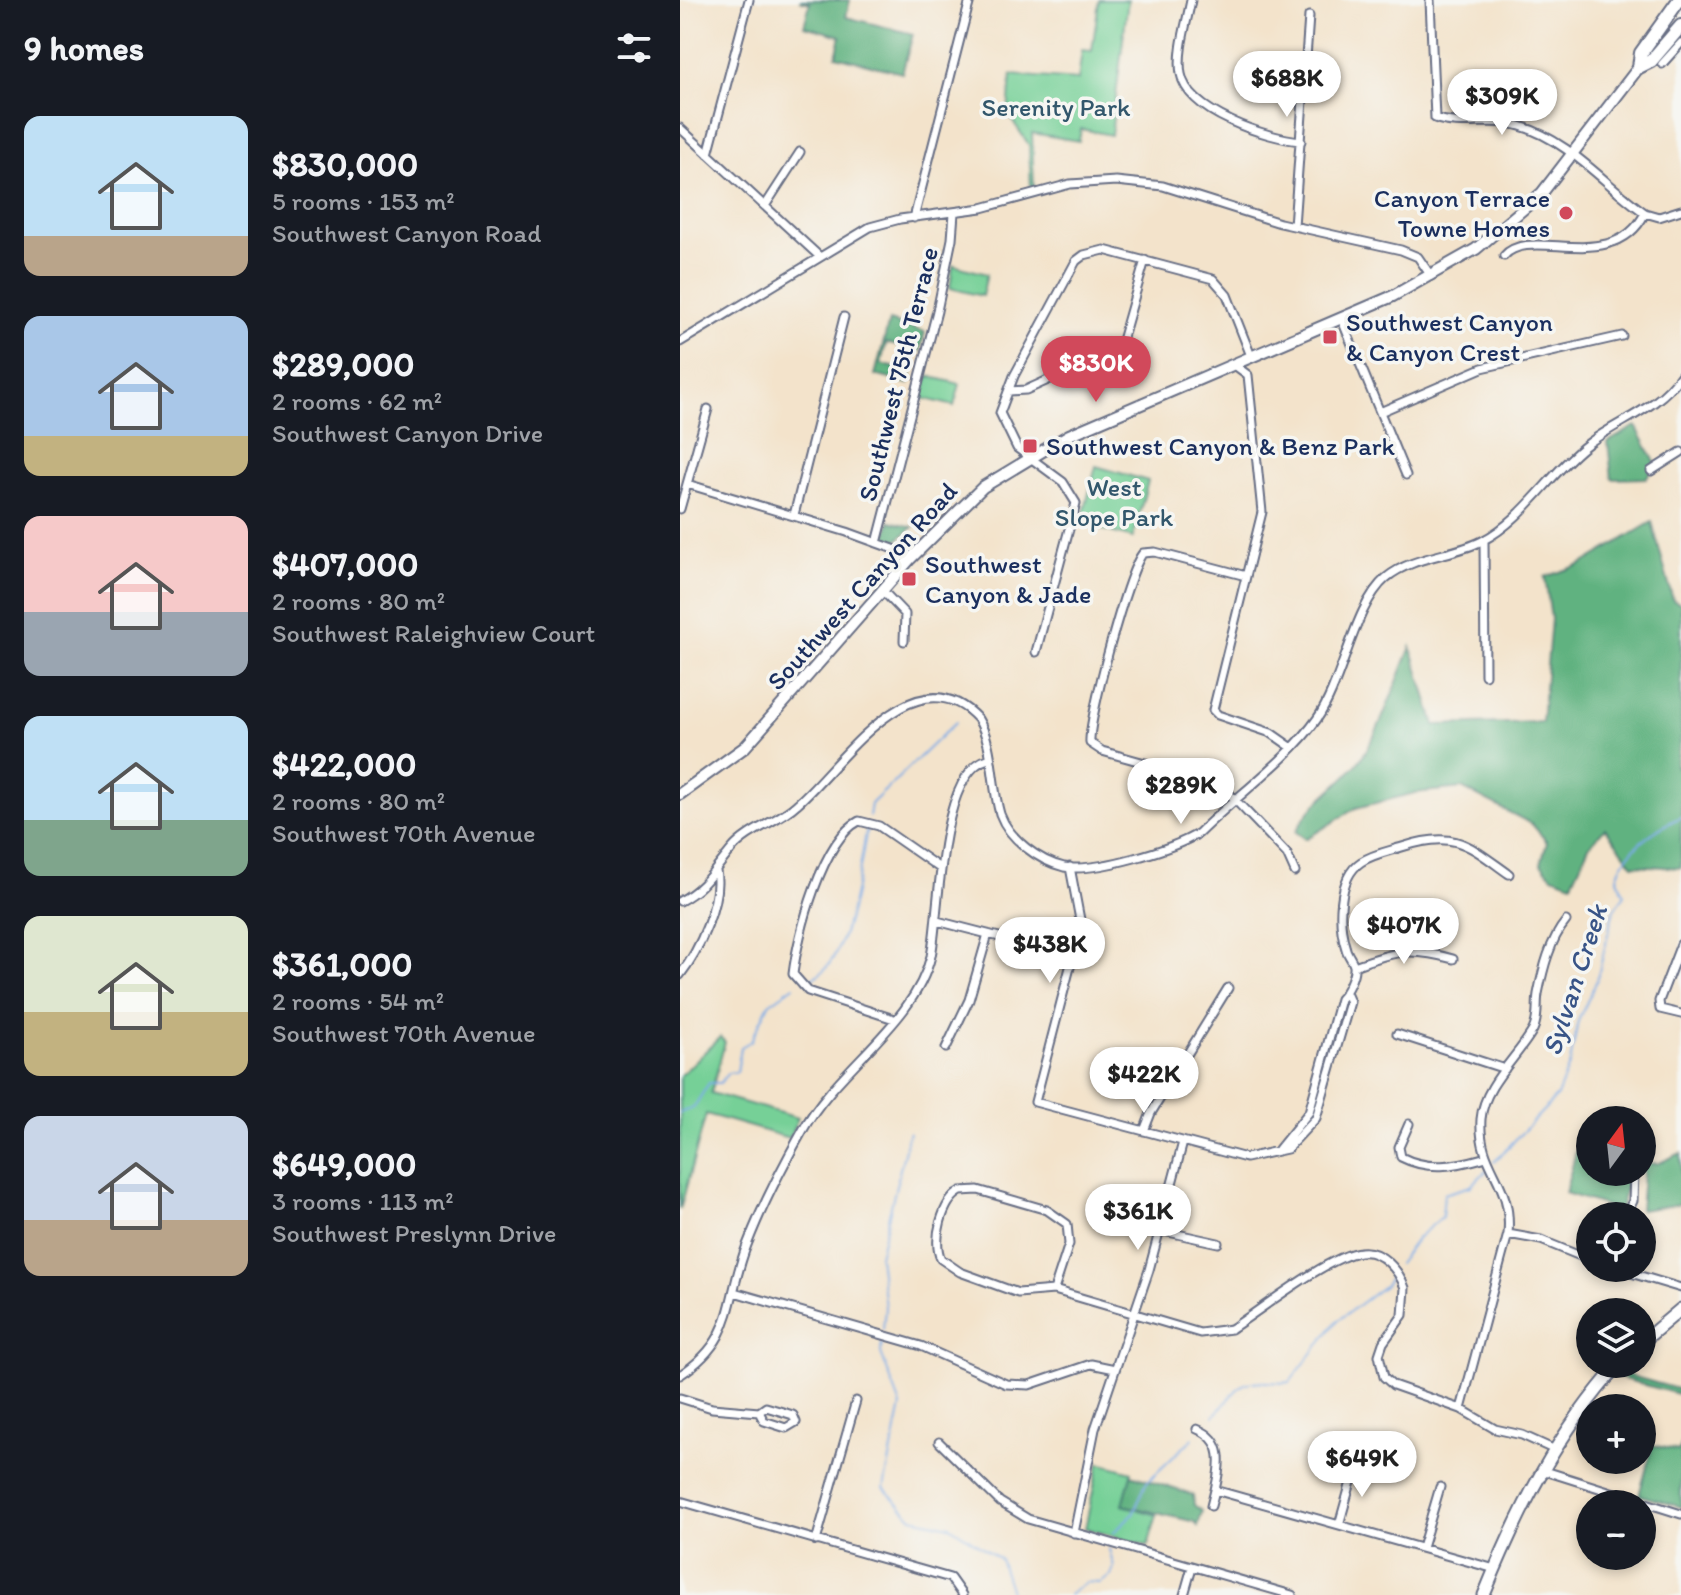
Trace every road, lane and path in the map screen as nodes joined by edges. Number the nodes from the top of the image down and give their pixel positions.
1 (749, 0) edge
2 (970, 0) edge
3 (1191, 0) edge
4 (1430, 0) edge
5 (1679, 0) edge
6 (1309, 16) dead end
7 (1681, 26) edge
8 (1681, 43) edge
9 (1662, 64) dead end
10 (1639, 67) junction
11 (680, 128) edge
12 (1301, 141) junction
13 (800, 152) dead end
14 (708, 154) junction
15 (1573, 156) junction
16 (765, 206) junction
17 (1681, 210) edge
18 (954, 213) junction
19 (1645, 213) junction
20 (914, 218) junction
21 (1294, 226) junction
22 (819, 256) junction
23 (1504, 256) dead end
24 (1145, 260) junction
25 (1431, 276) junction
26 (844, 317) dead end
27 (1341, 318) junction
28 (1622, 336) dead end
29 (680, 342) edge
30 (1251, 356) junction
31 (1233, 364) junction
32 (1681, 375) edge
33 (1009, 391) junction
34 (708, 409) dead end
35 (1380, 412) junction
36 (1681, 452) edge
37 (1029, 456) junction
38 (1651, 471) dead end
39 (1406, 475) dead end
40 (687, 484) junction
41 (680, 509) edge
42 (794, 515) junction
43 (1484, 540) junction
44 (877, 543) junction
45 (910, 559) junction
46 (1246, 576) junction
47 (883, 591) junction
48 (904, 641) dead end
49 (1036, 652) dead end
50 (1485, 675) dead end
51 (1291, 747) junction
52 (988, 759) junction
53 (681, 791) edge
54 (1234, 798) junction
55 (1070, 867) junction
56 (941, 869) junction
57 (716, 871) junction
58 (1295, 872) dead end
59 (1509, 874) dead end
60 (680, 901) edge
61 (937, 921) junction
62 (1566, 921) dead end
63 (988, 934) junction
64 (1681, 944) edge
65 (1073, 956) junction
66 (1453, 959) dead end
67 (1354, 966) junction
68 (680, 975) edge
69 (1228, 988) dead end
70 (1681, 1014) edge
71 (894, 1019) junction
72 (1397, 1034) dead end
73 (946, 1048) dead end
74 (1505, 1069) junction
75 (1409, 1124) dead end
76 (1144, 1131) junction
77 (1183, 1142) junction
78 (1483, 1158) junction
79 (1159, 1230) junction
80 (1508, 1234) junction
81 (1218, 1243) dead end
82 (1576, 1254) edge
83 (1656, 1281) edge
84 (1681, 1288) edge
85 (1054, 1290) junction
86 (734, 1292) junction
87 (1681, 1309) edge
88 (1135, 1314) junction
89 (1656, 1330) edge
90 (1115, 1369) junction
91 (680, 1375) edge
92 (1608, 1378) edge
93 (680, 1398) edge
94 (856, 1401) dead end
95 (1461, 1409) junction
96 (759, 1412) junction
97 (1197, 1429) dead end
98 (939, 1442) dead end
99 (1553, 1449) junction
100 (1356, 1464) dead end
101 (1540, 1470) junction
102 (1440, 1487) dead end
103 (1215, 1490) junction
104 (680, 1501) edge
105 (1211, 1506) dead end
106 (1681, 1514) edge
107 (1339, 1525) junction
108 (1074, 1533) junction
109 (816, 1541) junction
110 (1422, 1548) junction
111 (1192, 1567) junction
112 (1495, 1569) junction
113 (962, 1595) edge
114 (1184, 1595) edge
115 (1292, 1595) edge
116 (1484, 1595) edge

1 - 14 street
2 - 20 street
3 - 12 street
4 - 15 street
5 - 10 highway
6 - 12 street
7 - 10 highway
8 - 9 street
10 - 15 main road, Southwest Canyon Road
11 - 14 street
12 - 21 street
13 - 16 street
14 - 16 street
15 - 19 street
15 - 25 main road, Southwest Canyon Road
16 - 22 street
17 - 19 street
18 - 20 street
18 - 21 street
18 - 44 street, Southwest 75th Terrace
19 - 23 street
20 - 22 street
21 - 25 street
22 - 29 street
24 - 30 street
24 - 33 street
24 - 33 street
25 - 27 main road, Southwest Canyon Road
26 - 42 street
27 - 30 main road, Southwest Canyon Road
27 - 35 street
28 - 35 street
30 - 31 main road, Southwest Canyon Road
31 - 37 main road, Southwest Canyon Road
31 - 46 street
32 - 43 street
33 - 37 street
34 - 40 street
35 - 39 street
36 - 38 street
37 - 45 main road, Southwest Canyon Road
37 - 49 street
40 - 41 street
40 - 42 street
42 - 44 street
43 - 50 street
43 - 51 street
44 - 45 street
45 - 47 main road, Southwest Canyon Road
46 - 51 street
46 - 54 street
47 - 48 street
47 - 53 main road, Southwest Canyon Road
51 - 54 street
52 - 55 street
52 - 56 street
52 - 57 street
54 - 55 street
54 - 58 street
55 - 65 street
56 - 61 street
56 - 71 street
57 - 60 street
57 - 68 street
59 - 67 street
61 - 63 street
61 - 71 street
62 - 74 street
63 - 65 street
63 - 73 street
64 - 70 street
65 - 76 street
66 - 67 street
67 - 77 street
69 - 76 street
71 - 86 street
72 - 74 street
74 - 78 street
75 - 78 street
76 - 77 street
77 - 79 street
78 - 80 street
79 - 81 street
79 - 88 street
80 - 82 street
80 - 95 street
83 - 84 street
85 - 85 street
85 - 88 street
86 - 90 street
86 - 91 street
87 - 89 main road
88 - 90 street
88 - 95 street
90 - 108 street
92 - 99 main road
93 - 96 street
94 - 109 street
95 - 99 street
96 - 96 street
97 - 103 street
98 - 108 street
99 - 101 main road
100 - 107 street
101 - 106 street
101 - 112 main road
102 - 110 street
103 - 105 street
103 - 107 street
104 - 109 street
107 - 110 street
108 - 111 street
109 - 113 street
110 - 112 street
111 - 114 street
111 - 115 street
112 - 116 main road

